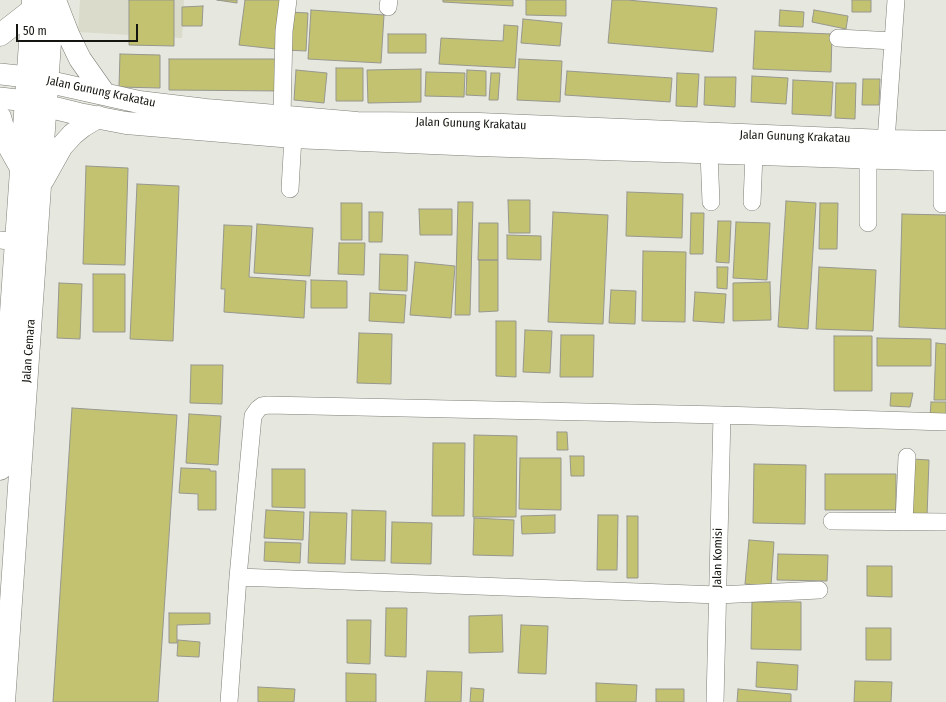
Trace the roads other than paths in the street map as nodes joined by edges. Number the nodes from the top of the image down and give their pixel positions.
1 (54, 0) edge
2 (288, 0) edge
3 (896, 0) edge
4 (32, 5) edge
5 (0, 35) edge
6 (838, 38) dead end
7 (893, 41) junction
8 (0, 74) edge
9 (38, 79) junction
10 (104, 93) junction
11 (0, 98) edge
12 (36, 103) junction
13 (282, 116) junction
14 (0, 117) edge
15 (98, 117) junction
16 (293, 137) junction
17 (886, 141) junction
18 (709, 153) junction
19 (754, 154) junction
20 (944, 154) edge
21 (868, 158) junction
22 (21, 168) junction
23 (41, 184) junction
24 (290, 189) dead end
25 (711, 202) dead end
26 (752, 202) dead end
27 (942, 204) dead end
28 (868, 223) dead end
29 (8, 241) edge
30 (722, 415) junction
31 (946, 422) edge
32 (907, 457) dead end
33 (0, 469) edge
34 (832, 521) dead end
35 (904, 522) junction
36 (946, 522) edge
37 (238, 577) junction
38 (818, 590) dead end
39 (718, 595) junction
40 (4, 702) edge
41 (229, 702) edge
42 (715, 702) edge

1 - 9 highway, Jalan Cemara
1 - 10 highway
2 - 13 street
3 - 7 street
4 - 5 highway
4 - 9 highway, Jalan Cemara
6 - 7 street
7 - 17 street
8 - 9 main road, Jalan Gunung Krakatau
9 - 10 highway, Jalan Gunung Krakatau
9 - 12 highway, Jalan Cemara
10 - 13 highway, Jalan Gunung Krakatau
11 - 12 main road, Jalan Gunung Krakatau
12 - 15 highway, Jalan Gunung Krakatau
12 - 22 highway, Jalan Cemara
12 - 23 highway, Jalan Cemara
13 - 17 highway, Jalan Gunung Krakatau
14 - 22 highway
15 - 16 highway, Jalan Gunung Krakatau
15 - 23 highway
16 - 18 highway, Jalan Gunung Krakatau
16 - 24 street
17 - 20 highway, Jalan Gunung Krakatau
18 - 19 highway, Jalan Gunung Krakatau
18 - 25 street
19 - 21 highway, Jalan Gunung Krakatau
19 - 26 street
20 - 21 highway, Jalan Gunung Krakatau
20 - 27 street
21 - 28 street
22 - 29 highway, Jalan Cemara
23 - 40 highway, Jalan Cemara
29 - 33 highway, Jalan Cemara
30 - 31 street
30 - 37 street
30 - 39 street, Jalan Komisi
32 - 35 street
34 - 35 street
35 - 36 street
37 - 39 street
37 - 41 street
38 - 39 street
39 - 42 street, Jalan Komisi

